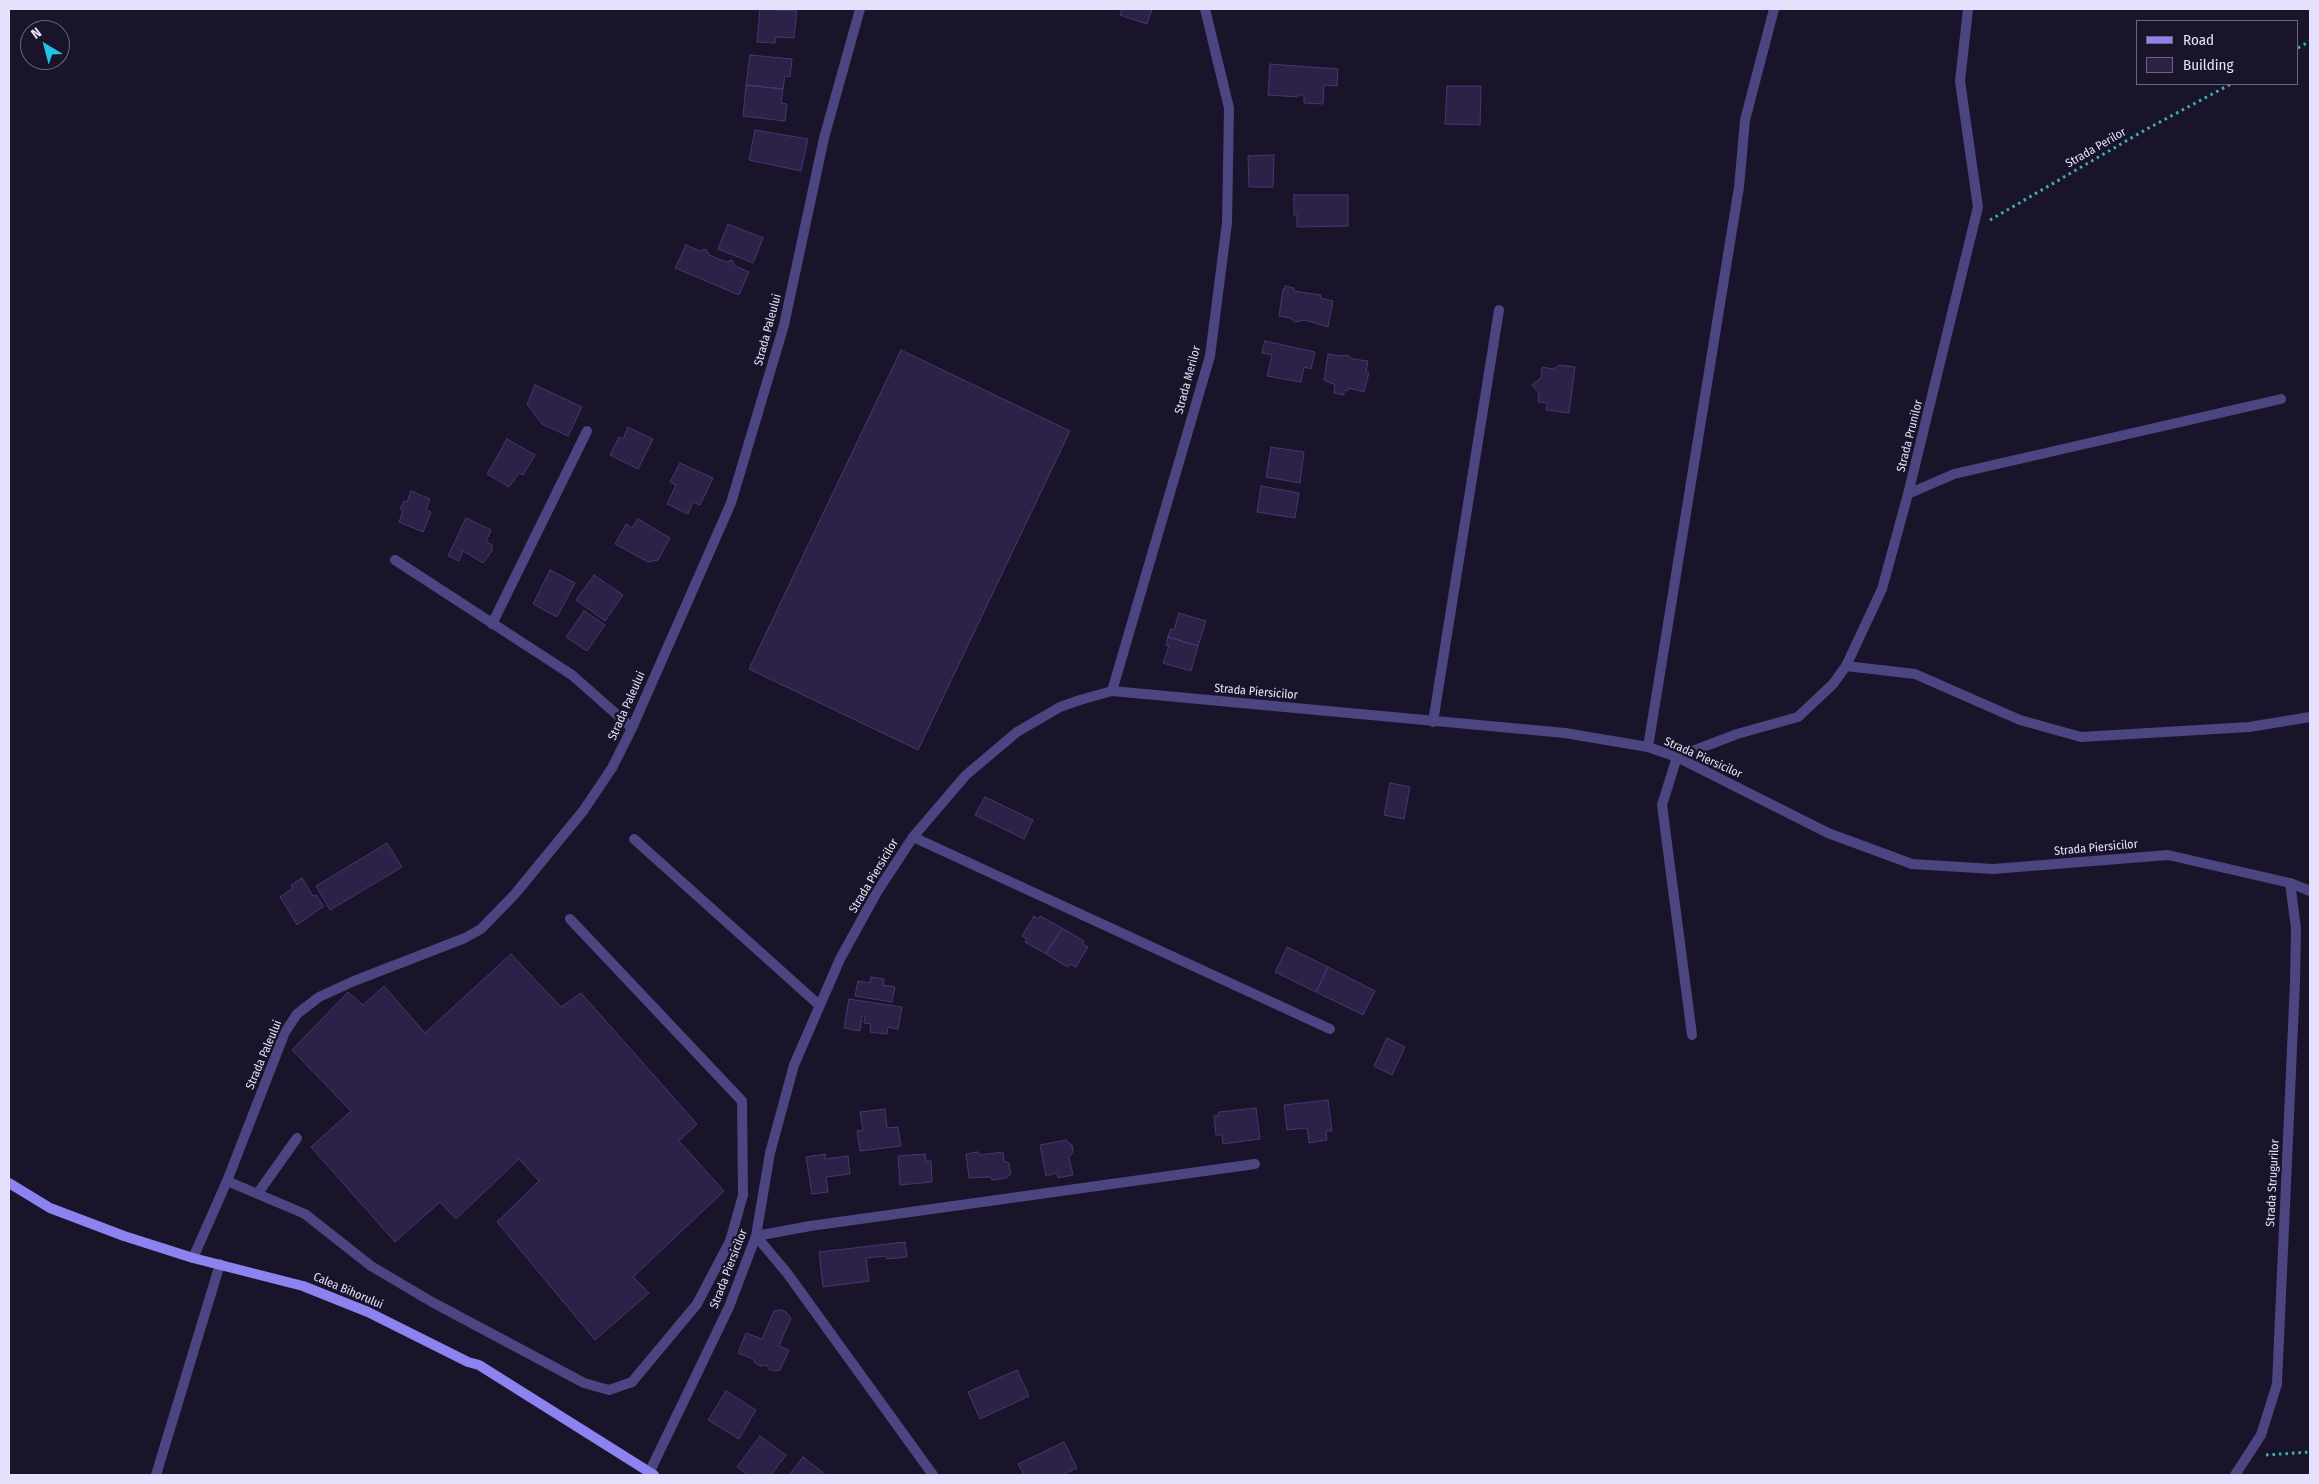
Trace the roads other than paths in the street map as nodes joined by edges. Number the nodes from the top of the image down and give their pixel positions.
1 (860, 9) edge
2 (1205, 9) edge
3 (1774, 9) edge
4 (1968, 9) edge
5 (1499, 310) dead end
6 (2281, 399) dead end
7 (587, 431) dead end
8 (1908, 494) junction
9 (395, 560) dead end
10 (492, 624) junction
11 (1846, 666) junction
12 (1112, 691) junction
13 (2310, 717) edge
14 (1433, 722) junction
15 (632, 728) junction
16 (1648, 747) junction
17 (1677, 757) junction
18 (912, 837) junction
19 (634, 839) dead end
20 (2290, 883) junction
21 (2310, 891) edge
22 (570, 919) dead end
23 (819, 1005) junction
24 (1330, 1029) dead end
25 (1692, 1035) dead end
26 (297, 1138) dead end
27 (1255, 1164) dead end
28 (228, 1181) junction
29 (9, 1183) edge
30 (258, 1193) junction
31 (756, 1236) junction
32 (193, 1258) junction
33 (220, 1264) junction
34 (652, 1473) edge
35 (156, 1475) edge
36 (933, 1475) edge
37 (2236, 1475) edge

1 - 15 street, Strada Paleului
2 - 12 street, Strada Merilor
3 - 16 street
4 - 8 street, Strada Prunilor
5 - 14 street
6 - 8 street
7 - 10 street
8 - 11 street, Strada Prunilor
9 - 10 street
10 - 15 street
11 - 13 street
11 - 17 street, Strada Prunilor
12 - 14 street, Strada Piersicilor
12 - 18 street, Strada Piersicilor
14 - 16 street, Strada Piersicilor
15 - 28 street, Strada Paleului
16 - 17 street, Strada Piersicilor
17 - 20 street, Strada Piersicilor
17 - 25 street
18 - 23 street, Strada Piersicilor
18 - 24 street
19 - 23 street
20 - 21 street, Strada Piersicilor
20 - 37 street, Strada Strugurilor
22 - 30 street
23 - 31 street, Strada Piersicilor
26 - 30 street
27 - 31 street
28 - 30 street
28 - 32 street, Strada Paleului
29 - 32 main road, Calea Bihorului
31 - 34 street, Strada Piersicilor
31 - 36 street
32 - 33 main road, Calea Bihorului
33 - 34 main road, Calea Bihorului
33 - 35 street

